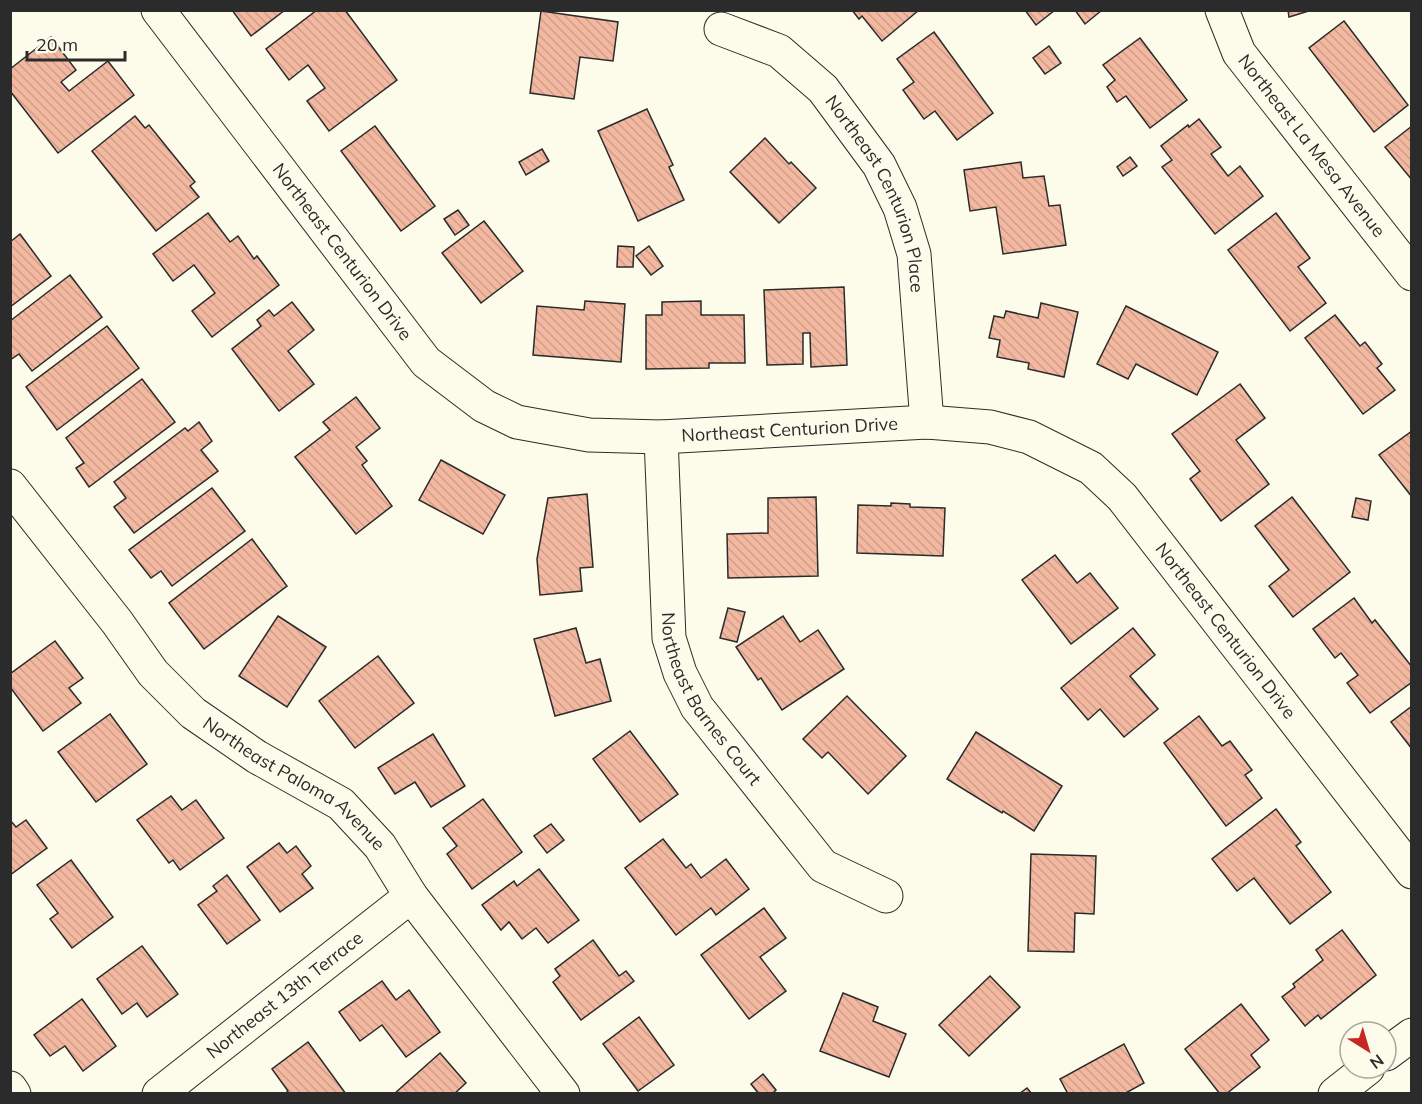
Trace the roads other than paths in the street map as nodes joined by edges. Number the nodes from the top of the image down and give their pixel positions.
1 (158, 10) edge
2 (1221, 10) edge
3 (721, 28) dead end
4 (1412, 274) edge
5 (927, 422) junction
6 (661, 437) junction
7 (10, 486) edge
8 (1412, 872) edge
9 (411, 896) junction
10 (886, 896) dead end
11 (1412, 1035) edge
12 (1398, 1045) edge
13 (1353, 1080) edge
14 (10, 1088) edge
15 (14, 1094) edge
16 (159, 1094) edge
17 (563, 1094) edge
18 (1335, 1094) edge

1 - 6 street, Northeast Centurion Drive
2 - 4 street, Northeast La Mesa Avenue
3 - 5 street, Northeast Centurion Place
5 - 6 street, Northeast Centurion Drive
5 - 8 street, Northeast Centurion Drive
6 - 10 street, Northeast Barnes Court
7 - 9 street, Northeast Paloma Avenue
9 - 16 street, Northeast 13th Terrace
9 - 17 street, Northeast Paloma Avenue
11 - 12 street
13 - 18 street
14 - 15 street

